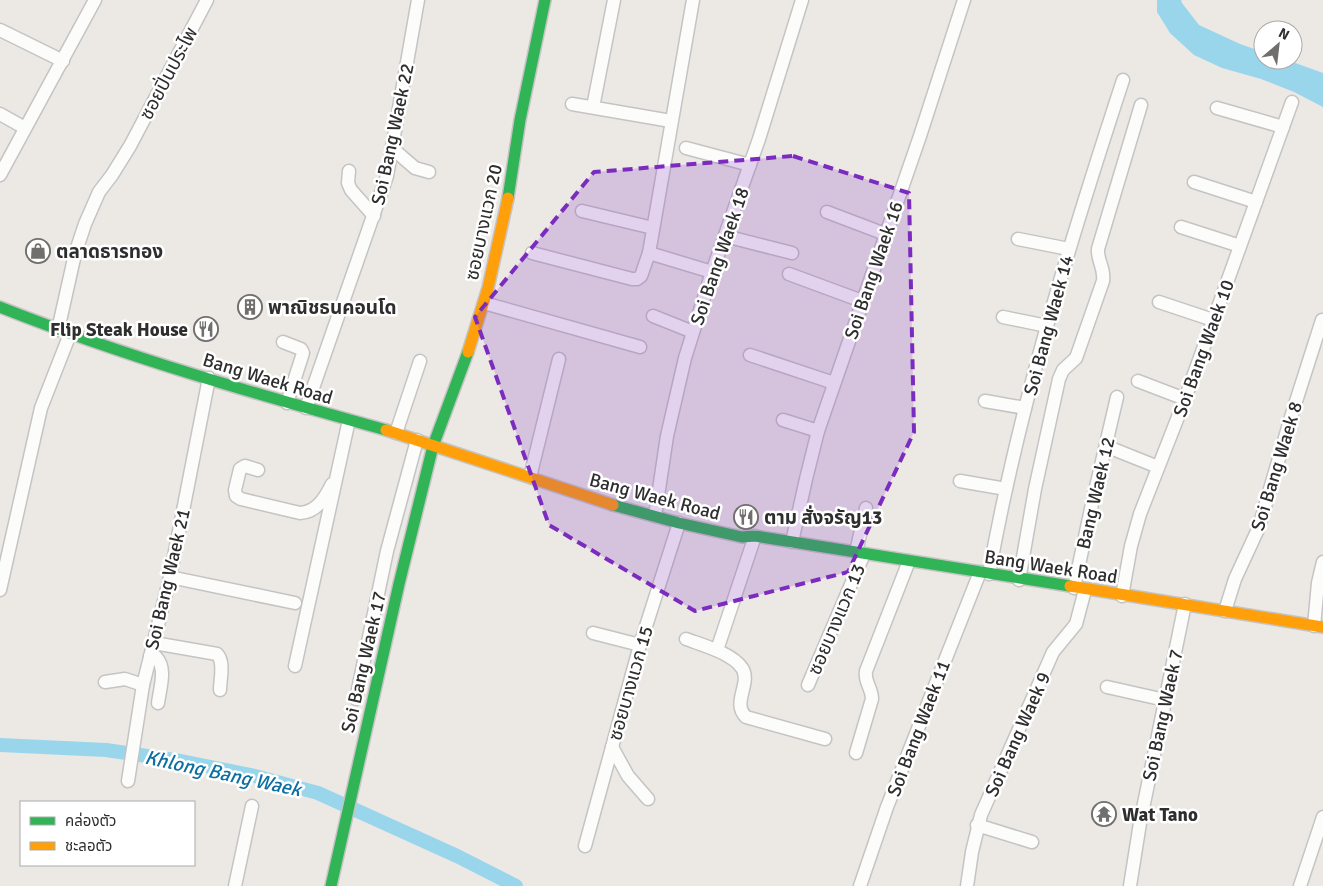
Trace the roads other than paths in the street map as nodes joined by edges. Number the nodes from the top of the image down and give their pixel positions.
1 (96, 0) edge
2 (207, 0) edge
3 (418, 0) edge
4 (545, 0) edge
5 (614, 0) edge
6 (693, 0) edge
7 (802, 0) edge
8 (964, 0) edge
9 (0, 30) edge
10 (63, 61) junction
11 (1123, 80) dead end
12 (1292, 102) dead end
13 (572, 104) dead end
14 (1141, 105) dead end
15 (593, 107) junction
16 (1217, 108) dead end
17 (0, 114) edge
18 (671, 121) junction
19 (1283, 127) junction
20 (25, 128) junction
21 (686, 148) dead end
22 (393, 149) junction
23 (750, 164) junction
24 (349, 170) dead end
25 (429, 172) dead end
26 (0, 175) edge
27 (1194, 182) dead end
28 (1256, 202) junction
29 (582, 211) dead end
30 (827, 212) dead end
31 (374, 216) junction
32 (1182, 227) dead end
33 (653, 228) junction
34 (885, 234) junction
35 (725, 236) junction
36 (1018, 239) dead end
37 (1240, 246) junction
38 (1069, 249) junction
39 (532, 252) dead end
40 (649, 253) junction
41 (792, 253) dead end
42 (712, 272) junction
43 (789, 274) dead end
44 (862, 301) junction
45 (1159, 302) dead end
46 (484, 304) junction
47 (0, 307) edge
48 (653, 316) dead end
49 (1003, 317) dead end
50 (1213, 320) junction
51 (1322, 320) dead end
52 (1047, 326) junction
53 (64, 332) junction
54 (693, 332) junction
55 (283, 342) dead end
56 (640, 347) dead end
57 (750, 355) dead end
58 (559, 359) dead end
59 (420, 361) dead end
60 (209, 378) junction
61 (1138, 381) dead end
62 (834, 383) junction
63 (1117, 397) dead end
64 (1185, 399) junction
65 (985, 401) dead end
66 (287, 403) junction
67 (306, 408) junction
68 (1025, 408) junction
69 (349, 420) junction
70 (783, 420) dead end
71 (818, 432) junction
72 (396, 433) junction
73 (417, 440) junction
74 (432, 446) junction
75 (1113, 449) dead end
76 (1158, 467) junction
77 (258, 470) dead end
78 (336, 477) junction
79 (530, 477) junction
80 (960, 481) dead end
81 (1006, 489) junction
82 (866, 508) dead end
83 (655, 516) junction
84 (679, 522) junction
85 (755, 536) junction
86 (792, 542) junction
87 (860, 553) junction
88 (908, 561) junction
89 (1323, 562) edge
90 (984, 573) junction
91 (170, 577) junction
92 (1019, 580) junction
93 (1079, 589) junction
94 (0, 590) edge
95 (1122, 596) junction
96 (295, 603) dead end
97 (1186, 604) junction
98 (1225, 611) junction
99 (1318, 627) edge
100 (593, 633) dead end
101 (686, 639) dead end
102 (154, 643) junction
103 (640, 645) junction
104 (717, 650) junction
105 (150, 656) junction
106 (295, 666) dead end
107 (105, 682) dead end
108 (143, 685) junction
109 (808, 685) dead end
110 (1107, 687) dead end
111 (220, 690) dead end
112 (356, 699) dead end
113 (1165, 700) junction
114 (158, 703) dead end
115 (825, 739) dead end
116 (612, 747) junction
117 (856, 753) dead end
118 (128, 781) dead end
119 (648, 799) dead end
120 (252, 806) dead end
121 (1323, 817) edge
122 (977, 825) junction
123 (1032, 842) dead end
124 (585, 846) dead end
125 (236, 886) edge
126 (331, 886) edge
127 (860, 886) edge
128 (967, 886) edge
129 (1130, 886) edge
130 (1300, 886) edge

1 - 10 street
2 - 53 street, ซอยปิ่นประไพ
3 - 22 street, Soi Bang Waek 22
4 - 46 main road, ซอยบางแวก 20
5 - 15 street
6 - 18 street
7 - 23 street, Soi Bang Waek 18
8 - 34 street, Soi Bang Waek 16
9 - 10 street
10 - 20 street
11 - 38 street, Soi Bang Waek 14
12 - 19 street, Soi Bang Waek 10
13 - 15 street
14 - 92 street
15 - 18 street
16 - 19 street
17 - 20 street
18 - 33 street
19 - 28 street, Soi Bang Waek 10
20 - 26 street
21 - 23 street
22 - 25 street
22 - 31 street, Soi Bang Waek 22
23 - 35 street, Soi Bang Waek 18
24 - 31 street
27 - 28 street
28 - 37 street, Soi Bang Waek 10
29 - 33 street
30 - 34 street
31 - 67 street, Soi Bang Waek 22
32 - 37 street
33 - 40 street
34 - 44 street, Soi Bang Waek 16
35 - 41 street
35 - 42 street, Soi Bang Waek 18
36 - 38 street
37 - 50 street, Soi Bang Waek 10
38 - 52 street, Soi Bang Waek 14
39 - 40 street
40 - 42 street
42 - 54 street, Soi Bang Waek 18
43 - 44 street
44 - 62 street, Soi Bang Waek 16
45 - 50 street
46 - 56 street
46 - 74 main road, ซอยบางแวก 20
47 - 53 main road, Bang Waek Road
48 - 54 street
49 - 52 street
50 - 64 street, Soi Bang Waek 10
51 - 98 street, Soi Bang Waek 8
52 - 68 street, Soi Bang Waek 14
53 - 60 main road, Bang Waek Road
53 - 94 street, ซอยปิ่นประไพ
54 - 83 street, Soi Bang Waek 18
55 - 66 street
57 - 62 street
58 - 79 street
59 - 72 street
60 - 66 main road, Bang Waek Road
60 - 91 street, Soi Bang Waek 21
61 - 64 street
62 - 71 street, Soi Bang Waek 16
63 - 93 street, Bang Waek 12
64 - 76 street, Soi Bang Waek 10
65 - 68 street
66 - 67 main road, Bang Waek Road
67 - 69 main road, Bang Waek Road
68 - 81 street, Soi Bang Waek 14
69 - 72 main road, Bang Waek Road
69 - 78 street
70 - 71 street
71 - 86 street, Soi Bang Waek 16
72 - 73 main road, Bang Waek Road
73 - 74 main road, Bang Waek Road
73 - 112 street
74 - 79 main road, Bang Waek Road
74 - 126 main road, Soi Bang Waek 17
75 - 76 street
76 - 95 street, Soi Bang Waek 10
77 - 78 street
78 - 106 street
79 - 83 main road, Bang Waek Road
80 - 81 street
81 - 90 street, Soi Bang Waek 14
82 - 87 street, ซอยบางแวก 13
83 - 84 main road, Bang Waek Road
84 - 85 main road, Bang Waek Road
84 - 103 street, ซอยบางแวก 15
85 - 86 main road, Bang Waek Road
85 - 104 street
86 - 87 main road, Bang Waek Road
87 - 88 main road, Bang Waek Road
87 - 109 street, ซอยบางแวก 13
88 - 90 main road, Bang Waek Road
88 - 117 street
89 - 99 street
90 - 92 main road, Bang Waek Road
90 - 127 street, Soi Bang Waek 11
91 - 96 street
91 - 102 street, Soi Bang Waek 21
92 - 93 main road, Bang Waek Road
93 - 95 main road, Bang Waek Road
93 - 122 street, Soi Bang Waek 9
95 - 97 main road, Bang Waek Road
97 - 98 main road, Bang Waek Road
97 - 113 street, Soi Bang Waek 7
98 - 99 main road, Bang Waek Road
100 - 103 street
101 - 104 street
102 - 105 street, Soi Bang Waek 21
102 - 111 street
103 - 116 street, ซอยบางแวก 15
104 - 115 street
105 - 108 street, Soi Bang Waek 21
105 - 114 street
107 - 108 street
108 - 118 street, Soi Bang Waek 21
110 - 113 street
113 - 129 street, Soi Bang Waek 7
116 - 119 street
116 - 124 street, ซอยบางแวก 15
120 - 125 street
121 - 130 street
122 - 123 street
122 - 128 street, Soi Bang Waek 9

